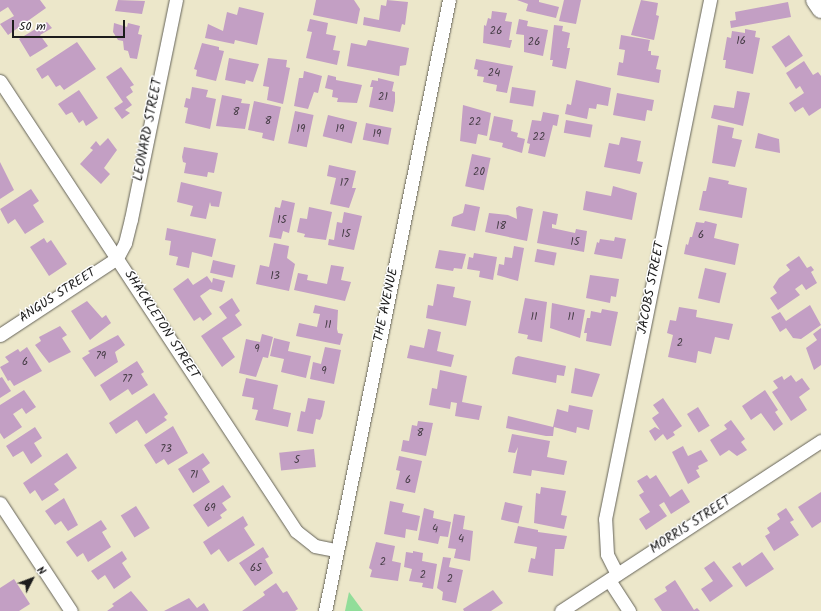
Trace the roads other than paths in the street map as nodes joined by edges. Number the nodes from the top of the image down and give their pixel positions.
1 (176, 0) edge
2 (449, 0) edge
3 (710, 0) edge
4 (815, 0) edge
5 (821, 9) edge
6 (0, 81) edge
7 (117, 258) junction
8 (0, 334) edge
9 (821, 440) edge
10 (0, 503) edge
11 (336, 550) junction
12 (613, 577) junction
13 (71, 611) edge
14 (325, 611) edge
15 (561, 611) edge
16 (630, 611) edge

1 - 7 street, LEONARD STREET
2 - 11 street, THE AVENUE
3 - 12 street, JACOBS STREET
4 - 5 street
6 - 7 street, SHACKLETON STREET
7 - 8 street, ANGUS STREET
7 - 11 street, SHACKLETON STREET
9 - 12 street, MORRIS STREET
10 - 13 street
11 - 14 street, THE AVENUE
12 - 15 street, MORRIS STREET
12 - 16 street, JACOBS STREET

